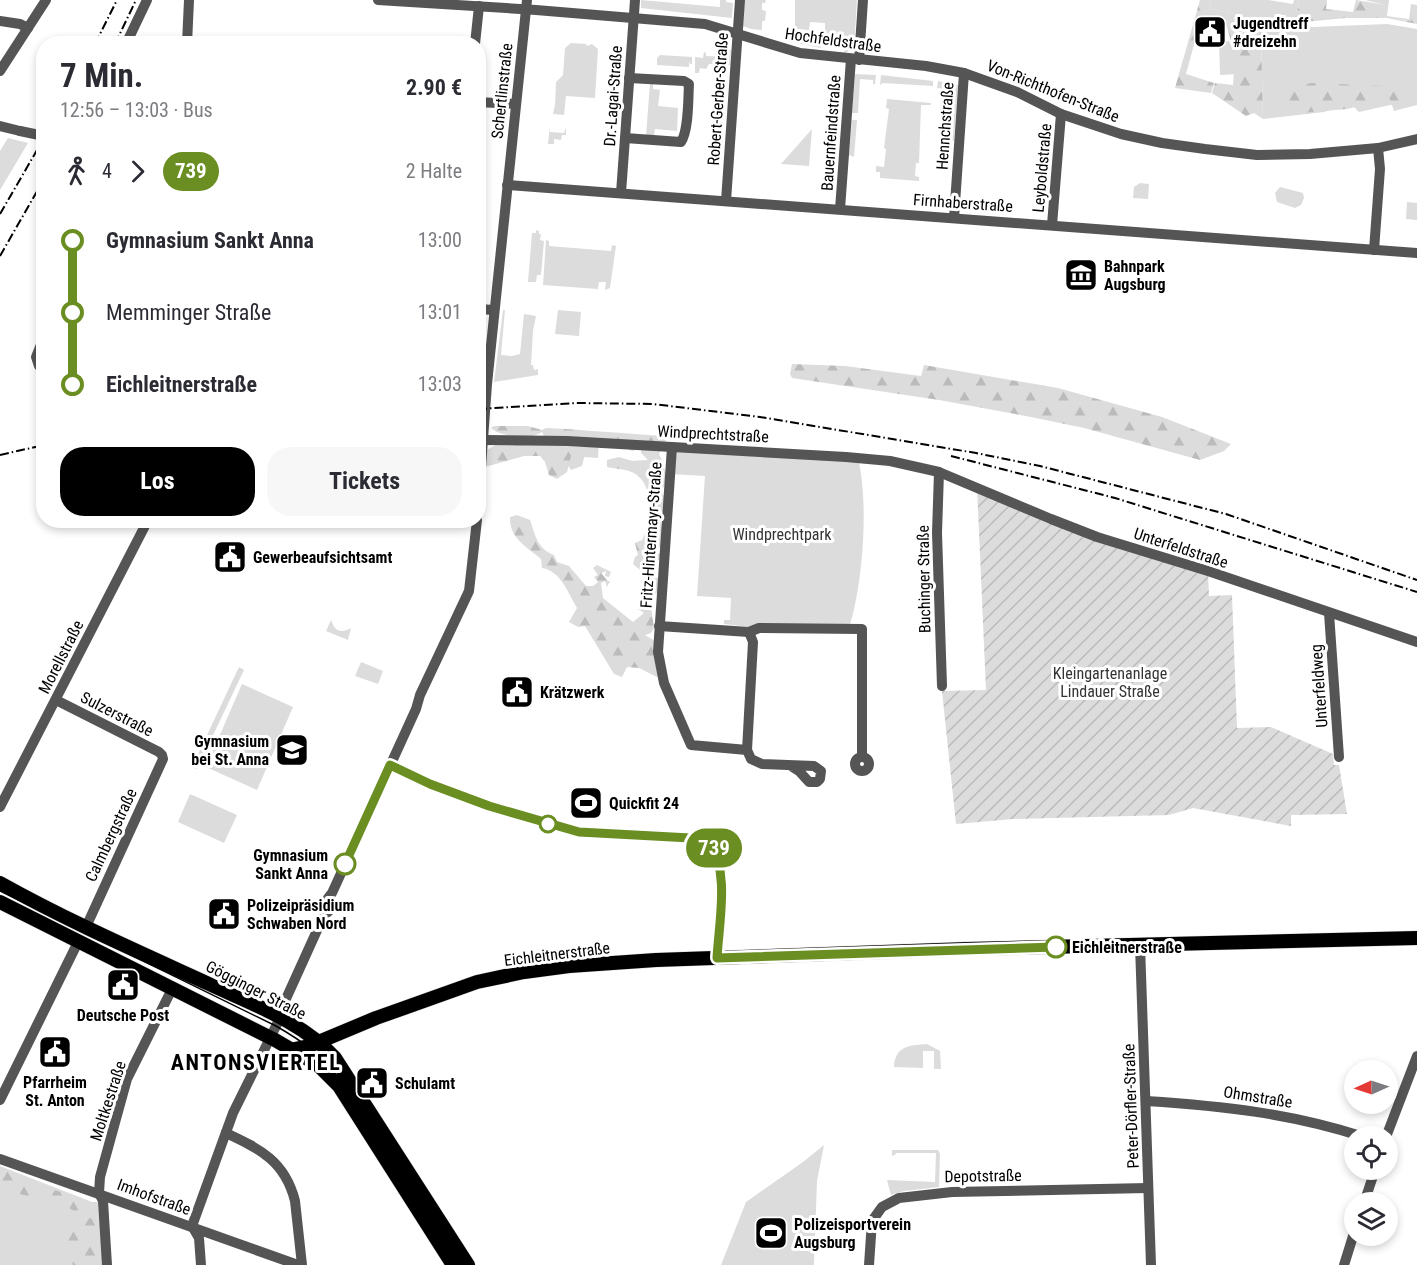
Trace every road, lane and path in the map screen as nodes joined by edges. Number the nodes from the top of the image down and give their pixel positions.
1 (46, 0) edge
2 (147, 0) edge
3 (189, 0) edge
4 (378, 0) edge
5 (635, 0) edge
6 (740, 0) edge
7 (863, 0) edge
8 (526, 5) edge
9 (479, 6) junction
10 (634, 17) junction
11 (0, 21) edge
12 (27, 28) junction
13 (737, 35) junction
14 (130, 36) edge
15 (187, 36) edge
16 (476, 36) edge
17 (855, 60) junction
18 (0, 72) edge
19 (964, 73) junction
20 (629, 78) junction
21 (486, 102) edge
22 (516, 104) junction
23 (1061, 114) junction
24 (0, 126) edge
25 (36, 133) edge
26 (625, 138) junction
27 (1417, 139) edge
28 (1378, 148) junction
29 (507, 185) junction
30 (621, 193) junction
31 (726, 201) junction
32 (840, 209) junction
33 (954, 218) junction
34 (1052, 225) junction
35 (1374, 250) junction
36 (1417, 253) edge
37 (486, 310) edge
38 (494, 310) junction
39 (486, 405) edge
40 (486, 440) edge
41 (672, 447) junction
42 (939, 472) junction
43 (144, 528) edge
44 (476, 528) edge
45 (1329, 613) junction
46 (659, 626) junction
47 (749, 632) junction
48 (1417, 642) edge
49 (942, 686) dead end
50 (57, 700) junction
51 (747, 750) junction
52 (162, 755) joint
53 (862, 757) dead end
54 (1339, 757) dead end
55 (390, 765) junction
56 (791, 766) dead end
57 (0, 807) edge
58 (0, 883) edge
59 (0, 902) edge
60 (86, 927) junction
61 (1417, 938) edge
62 (80, 940) junction
63 (1140, 945) junction
64 (717, 958) junction
65 (172, 989) junction
66 (280, 1018) junction
67 (270, 1037) junction
68 (318, 1042) junction
69 (290, 1050) junction
70 (1417, 1056) edge
71 (0, 1100) edge
72 (1146, 1101) junction
73 (1390, 1126) edge
74 (1344, 1131) edge
75 (226, 1133) junction
76 (0, 1159) edge
77 (1148, 1188) junction
78 (99, 1193) junction
79 (192, 1226) junction
80 (1350, 1246) edge
81 (106, 1265) edge
82 (201, 1265) edge
83 (300, 1265) edge
84 (453, 1265) edge
85 (468, 1265) edge
86 (869, 1265) edge
87 (1151, 1265) edge
88 (1344, 1265) edge

1 - 12 street
2 - 14 street
3 - 15 street
4 - 9 street, Hochfeldstraße
5 - 10 street, Dr.-Lagai-Straße
6 - 13 street, Robert-Gerber-Straße
7 - 17 street, Bauernfeindstraße
8 - 9 street, Hochfeldstraße
8 - 10 street, Hochfeldstraße
8 - 22 street, Schertlinstraße
9 - 16 street
10 - 13 street, Hochfeldstraße
10 - 20 street, Dr.-Lagai-Straße
11 - 12 street
12 - 18 street
13 - 17 street, Hochfeldstraße
13 - 31 street, Robert-Gerber-Straße
17 - 19 street, Hochfeldstraße
17 - 32 street, Bauernfeindstraße
19 - 23 street, Von-Richthofen-Straße
19 - 33 street, Hennchstraße
20 - 26 street, Dr.-Lagai-Straße
20 - 26 street
21 - 22 street
22 - 29 street, Schertlinstraße
23 - 28 street, Von-Richthofen-Straße
23 - 34 street, Leyboldstraße
24 - 25 street, bridge
26 - 30 street, Dr.-Lagai-Straße
27 - 28 street, Von-Richthofen-Straße
28 - 35 street
29 - 30 street, Firnhaberstraße
29 - 38 street, Schertlinstraße
30 - 31 street, Firnhaberstraße
31 - 32 street, Firnhaberstraße
32 - 33 street, Firnhaberstraße
33 - 34 street, Firnhaberstraße
34 - 35 street, Firnhaberstraße
35 - 36 street, Firnhaberstraße
37 - 38 street
38 - 39 street, Schertlinstraße
40 - 41 street, Windprechtstraße
41 - 42 street, Windprechtstraße
41 - 46 street, Fritz-Hintermayr-Straße
42 - 45 street, Unterfeldstraße
42 - 49 street, Buchinger Straße
43 - 50 street, Morellstraße
44 - 55 street
45 - 48 street, Unterfeldstraße
45 - 54 street, Unterfeldweg
46 - 47 street, Fritz-Hintermayr-Straße
46 - 51 street, Fritz-Hintermayr-Straße
47 - 51 street
47 - 53 street, Fritz-Hintermayr-Straße
50 - 52 street, Sulzerstraße
50 - 57 street, Morellstraße
51 - 56 street, Fritz-Hintermayr-Straße
52 - 60 street, Calmbergstraße
55 - 64 street
55 - 66 street
58 - 60 main road, Gögginger Straße
59 - 62 main road
60 - 66 main road, Gögginger Straße
61 - 63 main road, Eichleitnerstraße
62 - 65 main road
62 - 71 street
63 - 64 main road, Eichleitnerstraße
63 - 72 street, Peter-Dörfler-Straße
64 - 68 main road, Eichleitnerstraße
65 - 67 main road
65 - 78 street, Moltkestraße
66 - 67 street
66 - 68 main road, Gögginger Straße
67 - 69 main road
67 - 75 street
68 - 69 main road, Eichleitnerstraße
68 - 85 main road, Gögginger Straße
69 - 84 main road
70 - 73 street
72 - 74 street, Ohmstraße
72 - 77 street, Peter-Dörfler-Straße
75 - 79 street
75 - 83 street
76 - 78 street, Imhofstraße
77 - 86 street, Depotstraße
77 - 87 street, Peter-Dörfler-Straße
78 - 79 street, Imhofstraße
78 - 81 street, Moltkestraße
79 - 82 street
79 - 83 street, Imhofstraße
80 - 88 street

